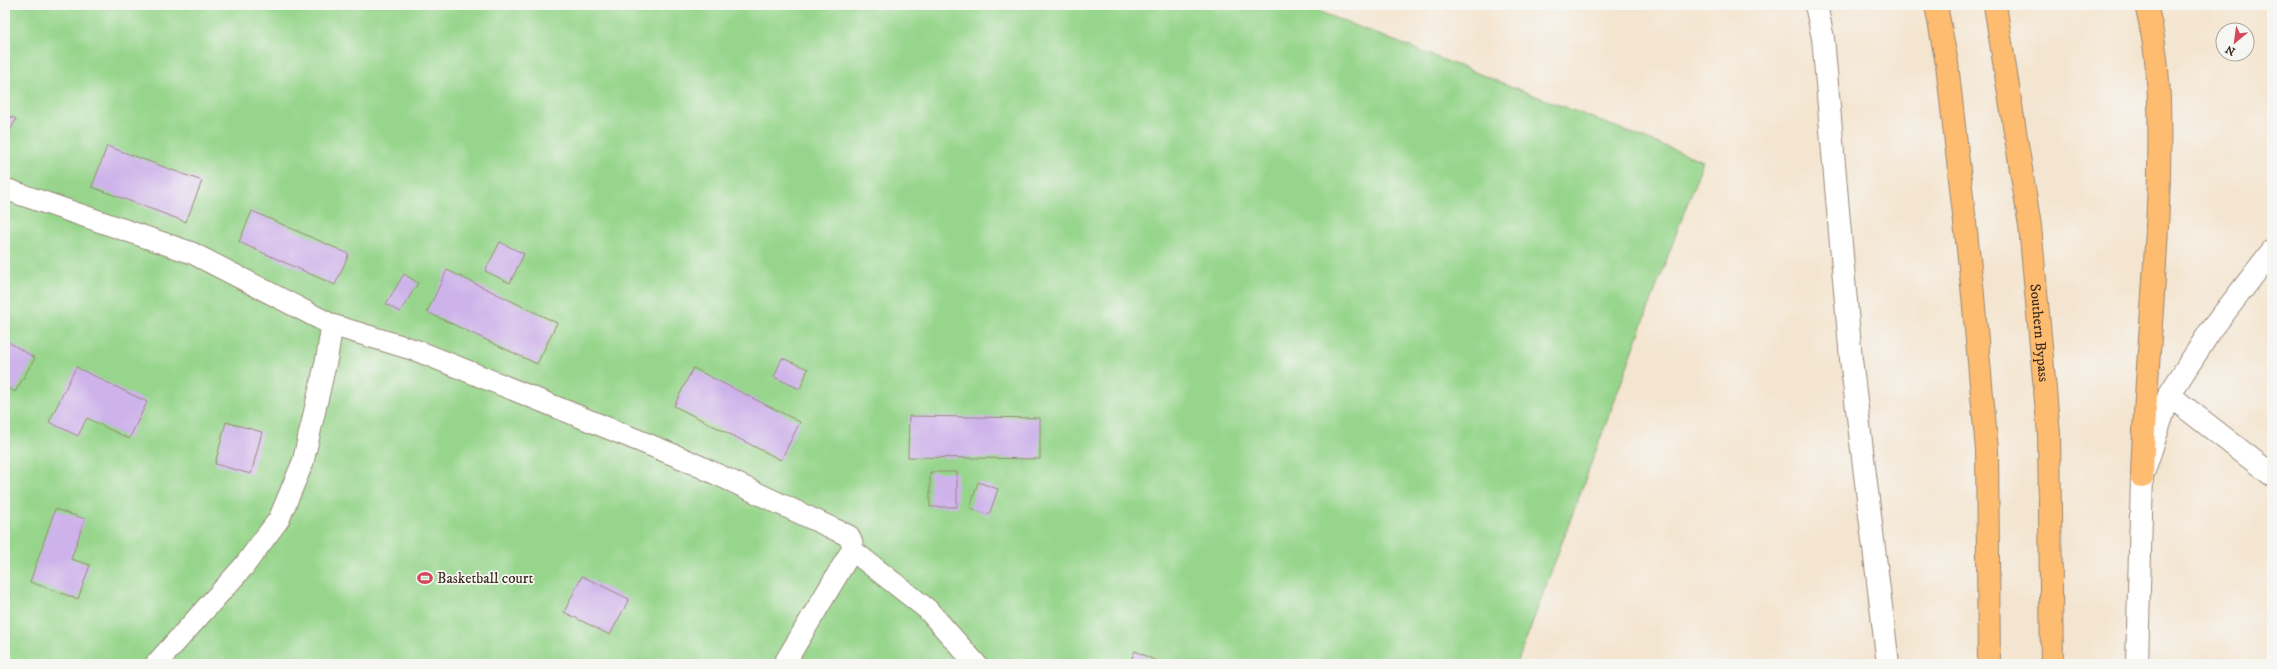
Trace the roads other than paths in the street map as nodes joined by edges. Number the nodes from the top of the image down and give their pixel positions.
1 (1816, 5) edge
2 (1936, 5) edge
3 (1995, 5) edge
4 (2146, 5) edge
5 (5, 189) edge
6 (2272, 251) edge
7 (332, 325) junction
8 (2169, 395) junction
9 (2272, 475) edge
10 (2142, 477) junction
11 (852, 550) junction
12 (156, 664) edge
13 (784, 664) edge
14 (976, 664) edge
15 (1888, 664) edge
16 (1989, 664) edge
17 (2052, 664) edge
18 (2137, 664) edge

1 - 15 street
2 - 16 highway
3 - 17 highway, Southern Bypass
4 - 10 highway
5 - 7 lane
6 - 8 street
7 - 11 lane
7 - 12 lane
8 - 9 street
8 - 10 street
10 - 18 street
11 - 13 lane
11 - 14 lane

